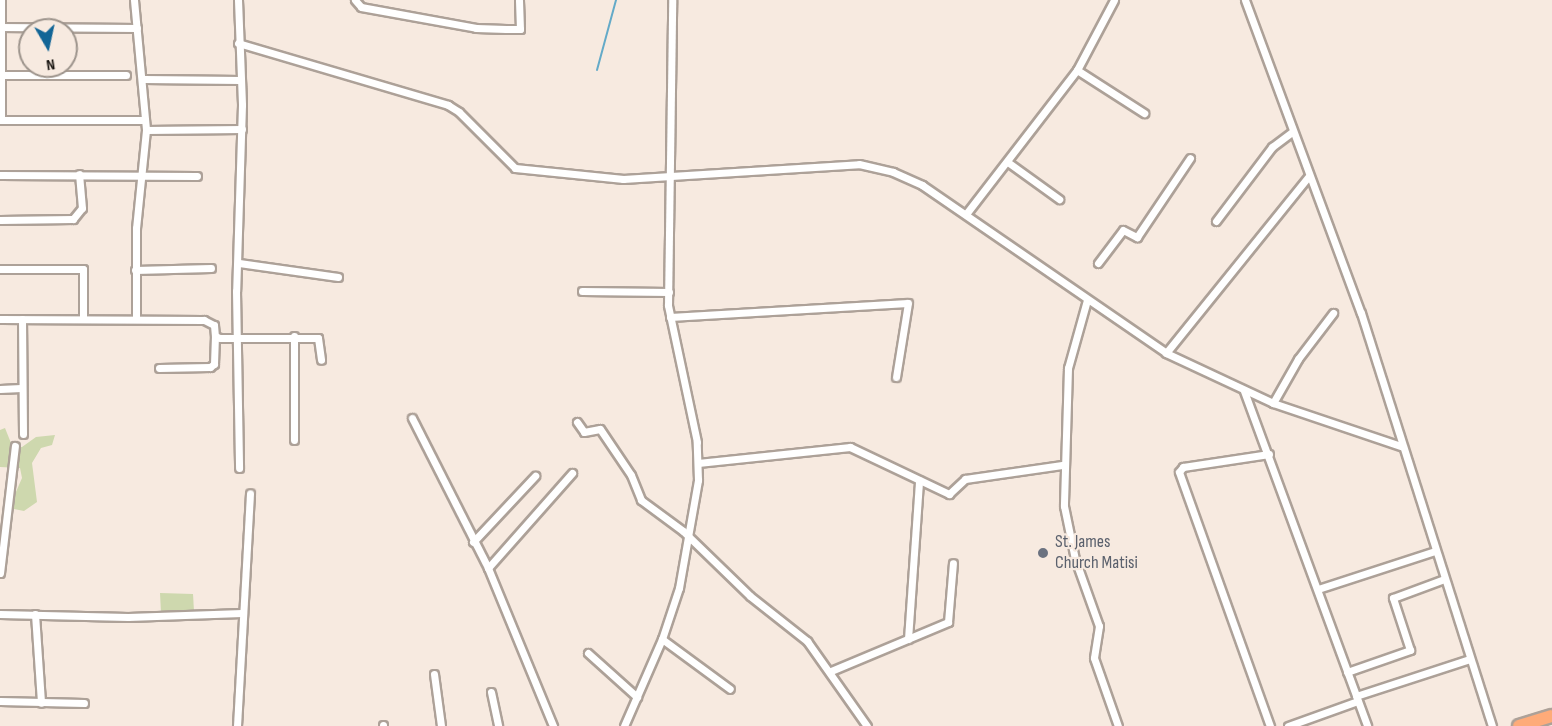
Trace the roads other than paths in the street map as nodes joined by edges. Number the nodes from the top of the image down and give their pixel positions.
1 (1, 0) edge
2 (134, 0) edge
3 (237, 0) edge
4 (355, 0) edge
5 (519, 0) edge
6 (672, 0) edge
7 (1114, 0) edge
8 (1245, 0) edge
9 (0, 27) edge
10 (137, 28) junction
11 (238, 43) junction
12 (1077, 70) junction
13 (2, 75) junction
14 (126, 75) dead end
15 (144, 80) junction
16 (240, 80) junction
17 (1144, 113) dead end
18 (0, 120) edge
19 (145, 120) junction
20 (242, 129) junction
21 (146, 130) junction
22 (1292, 132) junction
23 (1191, 159) dead end
24 (1009, 163) junction
25 (79, 174) junction
26 (0, 175) edge
27 (143, 176) junction
28 (197, 176) dead end
29 (672, 177) junction
30 (1308, 177) junction
31 (1059, 199) dead end
32 (966, 214) junction
33 (0, 220) edge
34 (1216, 221) dead end
35 (239, 263) junction
36 (1098, 263) dead end
37 (211, 268) dead end
38 (0, 269) edge
39 (135, 270) junction
40 (338, 277) dead end
41 (582, 291) dead end
42 (669, 292) junction
43 (1087, 300) junction
44 (1333, 313) dead end
45 (83, 317) junction
46 (670, 317) junction
47 (0, 319) edge
48 (22, 319) junction
49 (136, 319) junction
50 (216, 336) junction
51 (294, 336) junction
52 (237, 337) junction
53 (1166, 353) junction
54 (321, 360) dead end
55 (159, 368) dead end
56 (896, 377) dead end
57 (21, 388) junction
58 (0, 389) edge
59 (1244, 391) junction
60 (1273, 403) junction
61 (412, 418) dead end
62 (577, 422) dead end
63 (23, 434) dead end
64 (294, 440) dead end
65 (15, 446) dead end
66 (1401, 446) junction
67 (1269, 454) junction
68 (698, 463) junction
69 (1062, 465) junction
70 (239, 468) dead end
71 (572, 473) dead end
72 (535, 476) dead end
73 (920, 480) junction
74 (250, 494) dead end
75 (690, 538) junction
76 (473, 542) junction
77 (1435, 551) junction
78 (953, 563) dead end
79 (488, 568) junction
80 (0, 573) edge
81 (1444, 579) junction
82 (1318, 589) junction
83 (242, 613) junction
84 (0, 614) edge
85 (35, 614) junction
86 (662, 639) junction
87 (908, 639) junction
88 (588, 653) dead end
89 (1470, 659) junction
90 (831, 670) junction
91 (1347, 672) junction
92 (434, 674) dead end
93 (730, 689) dead end
94 (491, 692) dead end
95 (637, 697) junction
96 (1357, 699) junction
97 (0, 701) edge
98 (40, 703) junction
99 (84, 703) dead end
100 (1552, 716) edge
101 (237, 726) edge
102 (441, 726) edge
103 (498, 726) edge
104 (553, 726) edge
105 (624, 726) edge
106 (867, 726) edge
107 (1118, 726) edge
108 (1270, 726) edge
109 (1288, 726) edge
110 (1367, 726) edge
111 (1492, 726) edge
112 (1518, 726) edge

1 - 9 street
2 - 10 street
3 - 11 street
4 - 5 street
6 - 29 street
7 - 12 street
8 - 22 street
9 - 10 street
9 - 13 street
10 - 15 street
11 - 16 street
11 - 29 street
12 - 17 street
12 - 24 street
13 - 14 street
13 - 18 street
15 - 16 street
15 - 19 street
16 - 20 street
18 - 19 street
19 - 21 street
20 - 21 street
20 - 35 street
21 - 27 street
22 - 30 street
22 - 34 street
23 - 36 street
24 - 31 street
24 - 32 street
25 - 26 street
25 - 27 street
25 - 33 street
27 - 28 street
27 - 39 street
29 - 32 street
29 - 42 street
30 - 53 street
30 - 66 street
32 - 43 street
35 - 40 street
35 - 52 street
37 - 39 street
38 - 45 street
39 - 49 street
41 - 42 street
42 - 46 street
43 - 53 street
43 - 69 street
44 - 60 street
45 - 48 street
45 - 49 street
46 - 56 street
46 - 68 street
47 - 48 street
48 - 57 street
49 - 50 street
50 - 52 street
50 - 55 street
51 - 52 street
51 - 54 street
51 - 64 street
52 - 70 street
53 - 59 street
57 - 58 street
57 - 63 street
59 - 60 street
59 - 67 street
60 - 66 street
61 - 76 street
62 - 75 street
65 - 80 street
66 - 77 street
67 - 82 street
67 - 108 street
68 - 73 street
68 - 75 street
69 - 73 street
69 - 107 street
71 - 79 street
72 - 76 street
73 - 87 street
74 - 83 street
75 - 86 street
75 - 90 street
76 - 79 street
77 - 81 street
77 - 82 street
78 - 87 street
79 - 104 street
81 - 89 street
81 - 91 street
82 - 91 street
83 - 85 street
83 - 101 street
84 - 85 street
85 - 98 street
86 - 93 street
86 - 95 street
87 - 90 street
88 - 95 street
89 - 96 street
89 - 111 street
90 - 106 street
91 - 96 street
92 - 102 street
94 - 103 street
95 - 105 street
96 - 109 street
96 - 110 street
97 - 98 street
98 - 99 street
100 - 112 highway

